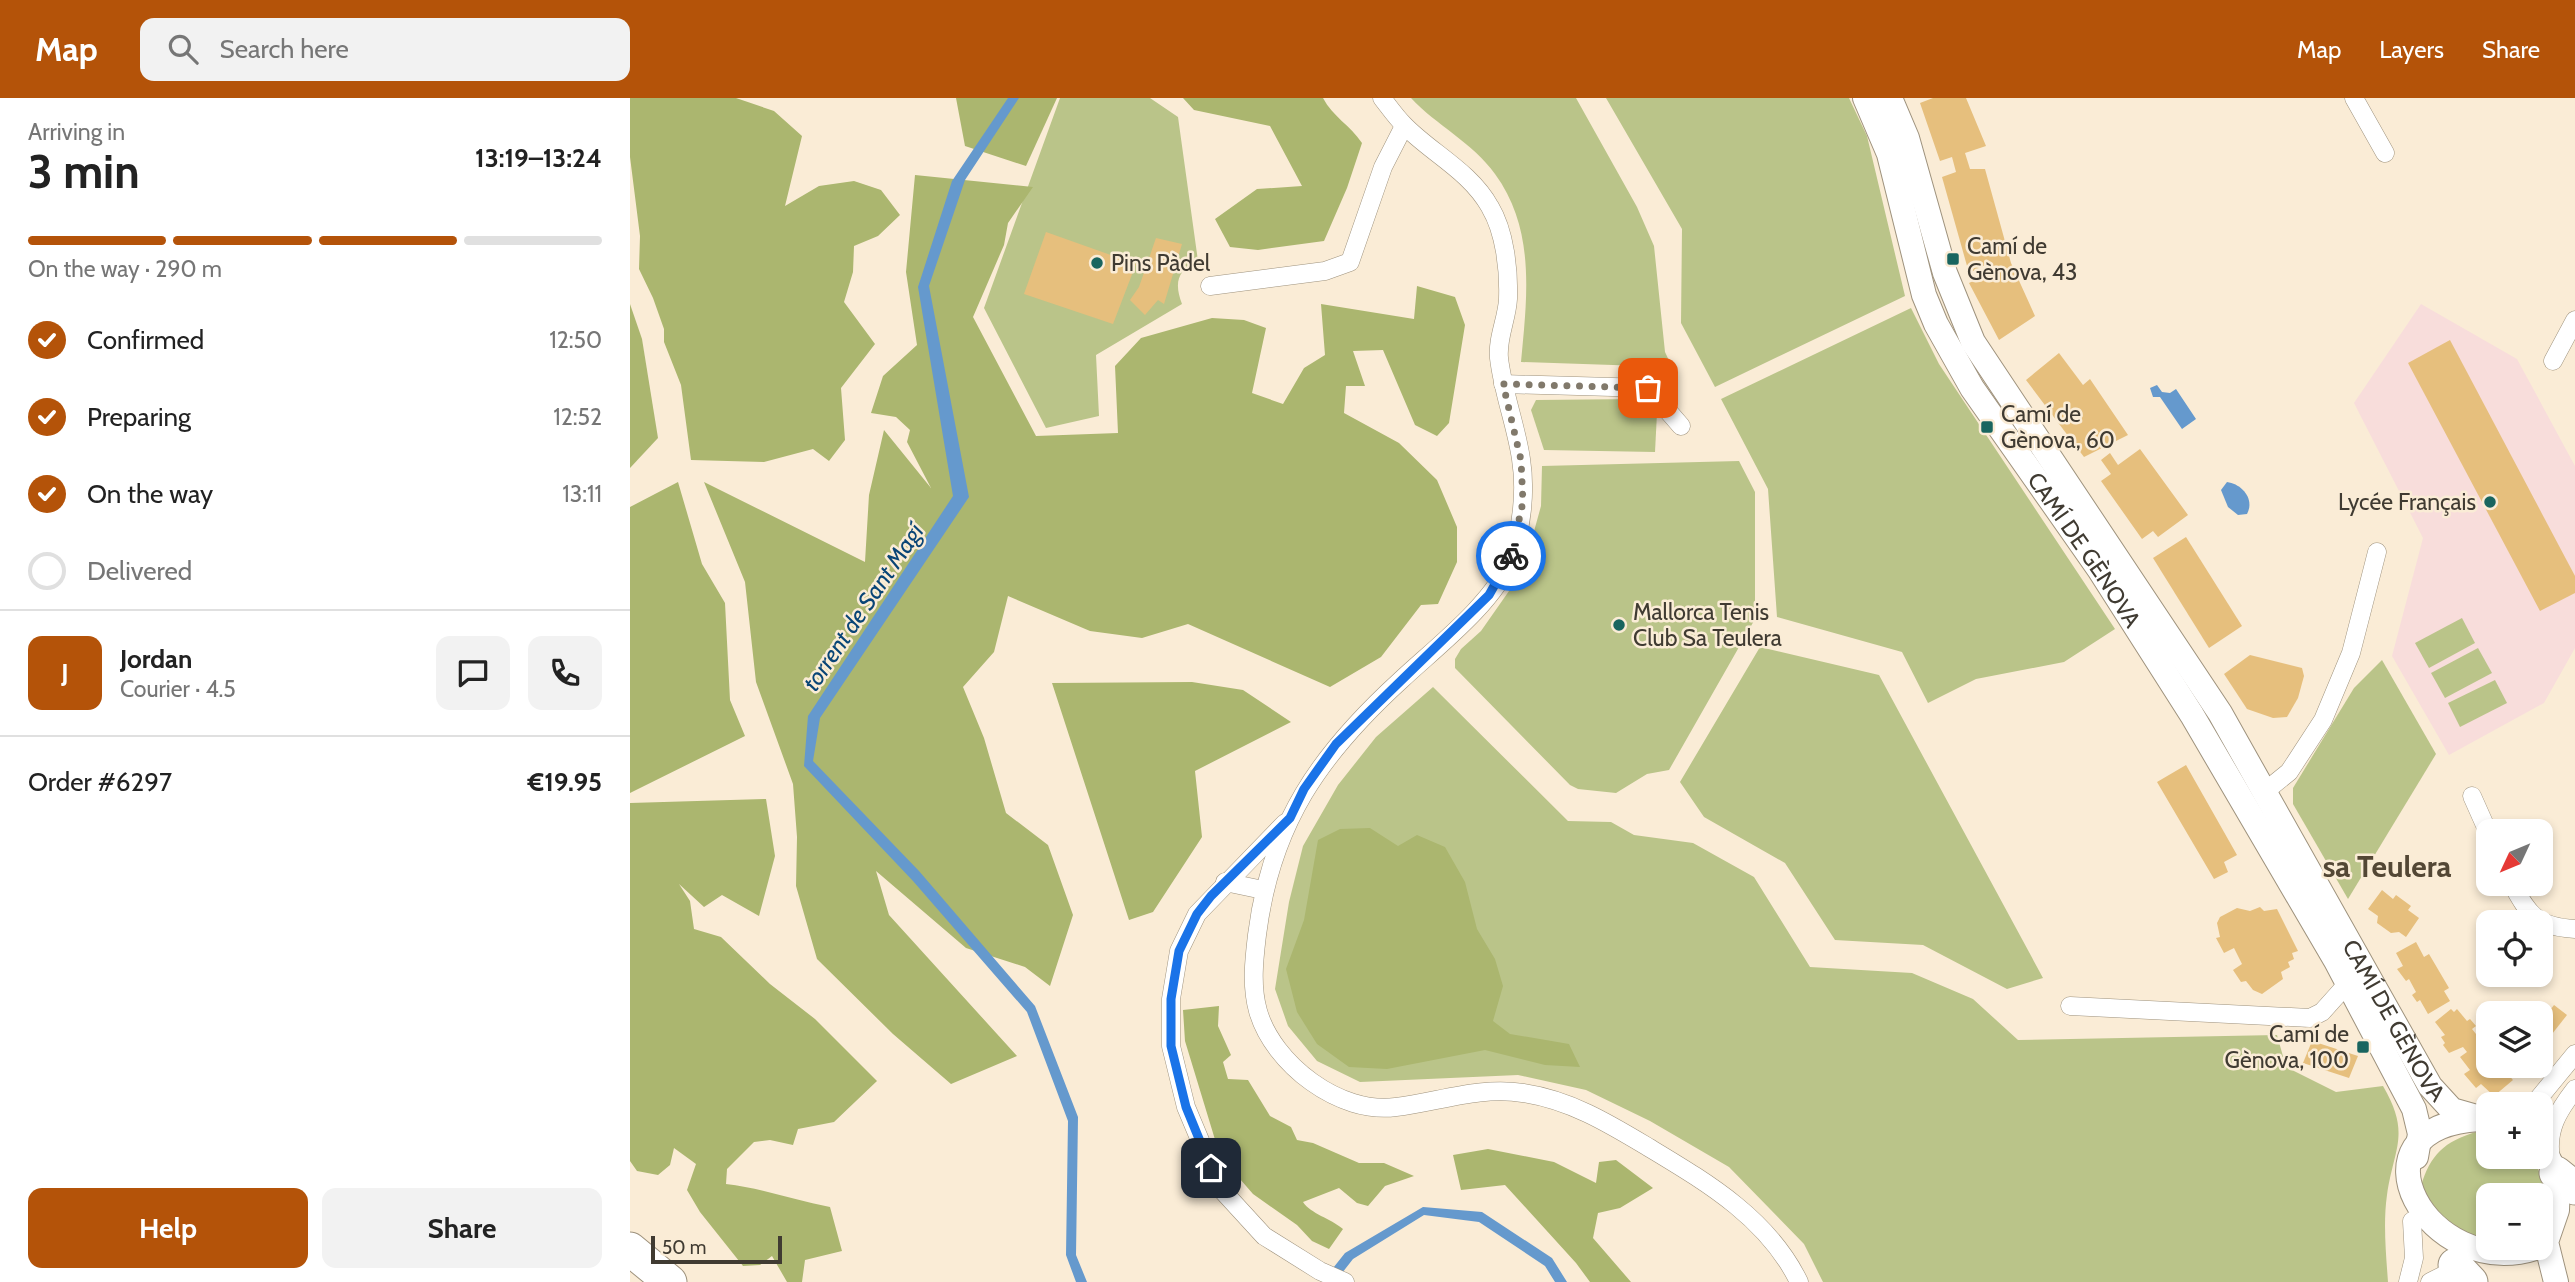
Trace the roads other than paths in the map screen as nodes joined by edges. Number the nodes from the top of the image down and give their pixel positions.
1 (1382, 98) edge
2 (1865, 98) edge
3 (1890, 98) edge
4 (2354, 98) edge
5 (1404, 125) junction
6 (2385, 153) dead end
7 (1210, 286) dead end
8 (2575, 320) edge
9 (2553, 361) dead end
10 (1503, 384) junction
11 (1681, 426) dead end
12 (2377, 552) dead end
13 (2263, 793) junction
14 (2472, 796) dead end
15 (1290, 818) junction
16 (2482, 819) edge
17 (1224, 882) junction
18 (1263, 890) junction
19 (2519, 896) edge
20 (2575, 929) edge
21 (2348, 983) junction
22 (2070, 1006) dead end
23 (2575, 1054) edge
24 (2575, 1089) edge
25 (2544, 1092) edge
26 (2476, 1118) edge
27 (2476, 1119) edge
28 (2416, 1157) junction
29 (2556, 1167) edge
30 (2553, 1218) edge
31 (2412, 1221) junction
32 (630, 1250) edge
33 (2514, 1260) edge
34 (2550, 1260) edge
35 (2471, 1274) edge
36 (670, 1282) edge
37 (1345, 1282) edge
38 (1799, 1282) edge
39 (2407, 1282) edge
40 (2556, 1282) edge

1 - 5 street
2 - 21 street, CAMÍ DE GÈNOVA
3 - 13 street, CAMÍ DE GÈNOVA
4 - 6 street
5 - 7 street
5 - 10 street
8 - 9 street
10 - 11 street
10 - 15 street
12 - 13 street
13 - 26 street, CAMÍ DE GÈNOVA
14 - 16 street
15 - 17 street
15 - 18 street
17 - 18 street
17 - 37 street
18 - 38 street
19 - 20 street
21 - 22 street, CAMÍ DE GÈNOVA
21 - 28 street, CAMÍ DE GÈNOVA
23 - 25 street
24 - 29 street
27 - 28 street
28 - 31 street, CAMÍ DE GÈNOVA
29 - 30 street
31 - 35 street
31 - 39 street
32 - 36 highway
33 - 35 street
34 - 40 street

